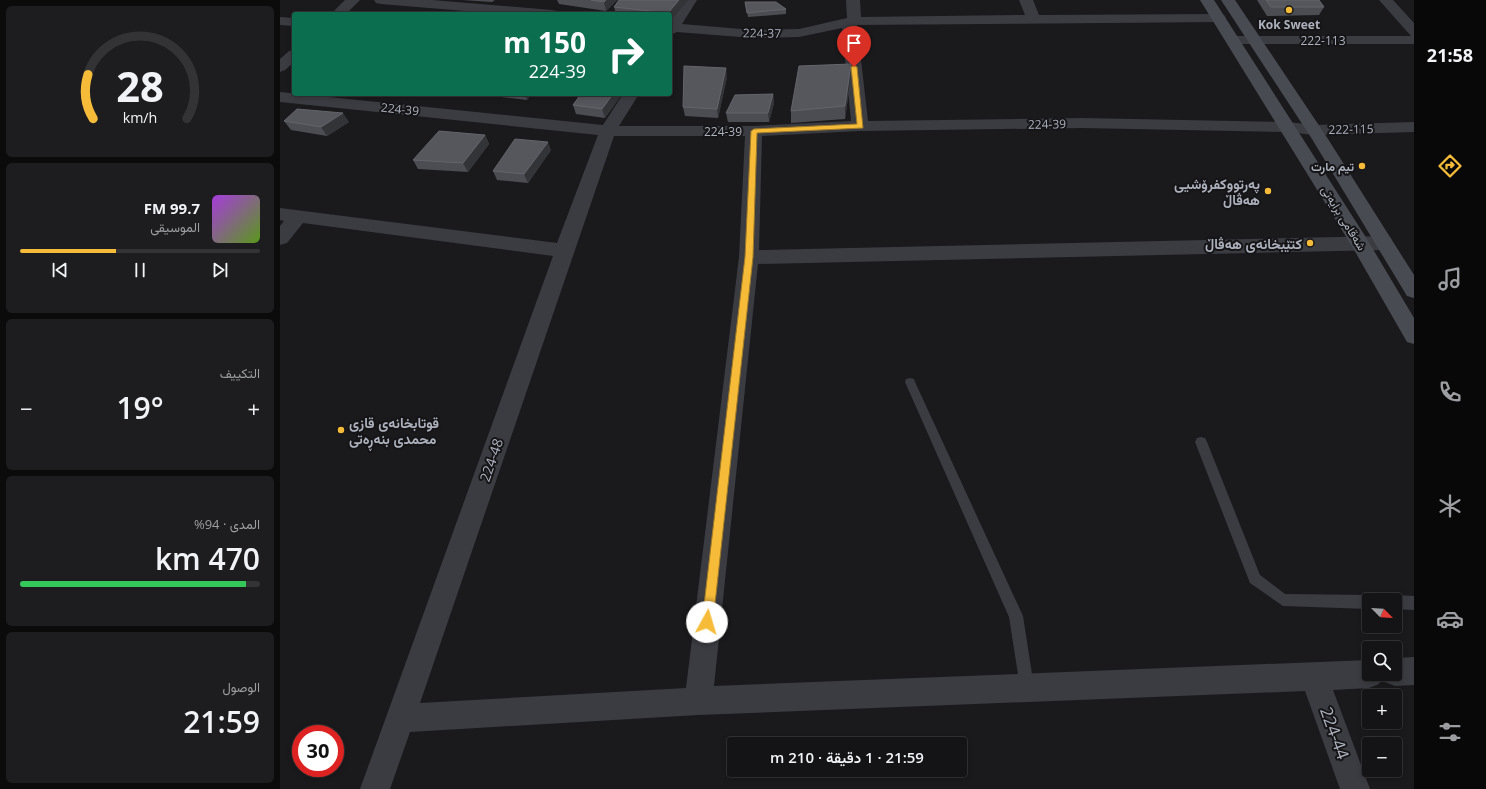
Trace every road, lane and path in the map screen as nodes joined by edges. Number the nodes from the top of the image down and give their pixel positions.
1 (353, 0) edge
2 (381, 0) edge
3 (690, 0) edge
4 (853, 0) edge
5 (1026, 0) edge
6 (1207, 0) edge
7 (1228, 0) edge
8 (1386, 0) edge
9 (519, 5) edge
10 (340, 12) edge
11 (545, 12) edge
12 (1219, 18) junction
13 (1034, 20) junction
14 (280, 21) edge
15 (292, 22) edge
16 (851, 22) junction
17 (672, 27) edge
18 (672, 28) edge
19 (1414, 32) edge
20 (1233, 40) junction
21 (1255, 40) junction
22 (1414, 40) edge
23 (292, 56) edge
24 (280, 67) edge
25 (630, 96) edge
26 (280, 97) edge
27 (860, 126) junction
28 (1288, 127) junction
29 (1414, 128) edge
30 (1314, 130) junction
31 (608, 131) junction
32 (754, 131) junction
33 (280, 214) edge
34 (298, 217) junction
35 (280, 238) edge
36 (1384, 243) junction
37 (1360, 244) junction
38 (564, 251) junction
39 (749, 257) junction
40 (1414, 291) edge
41 (1414, 336) edge
42 (910, 382) dead end
43 (1201, 442) dead end
44 (1362, 602) edge
45 (1402, 602) edge
46 (1414, 602) edge
47 (1414, 671) edge
48 (1402, 672) edge
49 (1362, 674) edge
50 (1314, 677) junction
51 (1028, 689) junction
52 (698, 701) junction
53 (401, 718) junction
54 (376, 789) edge
55 (1355, 789) edge

1 - 10 street
2 - 9 street
3 - 17 street
4 - 16 street
5 - 13 street
6 - 12 main road, شەقامی برایەتی
7 - 21 main road, شەقامی برایەتی
8 - 19 street
9 - 11 street
12 - 13 street, 224-37
12 - 20 main road, شەقامی برایەتی
13 - 16 street, 224-37
14 - 15 street
16 - 18 street, 224-37
16 - 27 street
20 - 21 street, 222-113
20 - 28 main road, شەقامی برایەتی
21 - 22 street, 222-113
21 - 30 main road, شەقامی برایەتی
23 - 24 street
25 - 31 street, 224-48
26 - 31 street, 224-39
27 - 28 street, 224-39
27 - 32 street, 224-39
28 - 30 street, 222-115
28 - 37 main road, شەقامی برایەتی
29 - 30 street, 222-115
30 - 36 main road, شەقامی برایەتی
31 - 32 street, 224-39
31 - 38 street, 224-48
32 - 39 street
33 - 34 street
34 - 35 street
34 - 38 street
36 - 37 street
36 - 40 main road, شەقامی برایەتی
37 - 39 street
37 - 41 main road, شەقامی برایەتی
38 - 53 street, 224-48
39 - 52 street
42 - 51 lane
43 - 44 lane
45 - 46 lane
47 - 48 street
49 - 50 street
50 - 51 street
50 - 55 street, 224-44
51 - 52 street
52 - 53 street
53 - 54 street, 224-48

